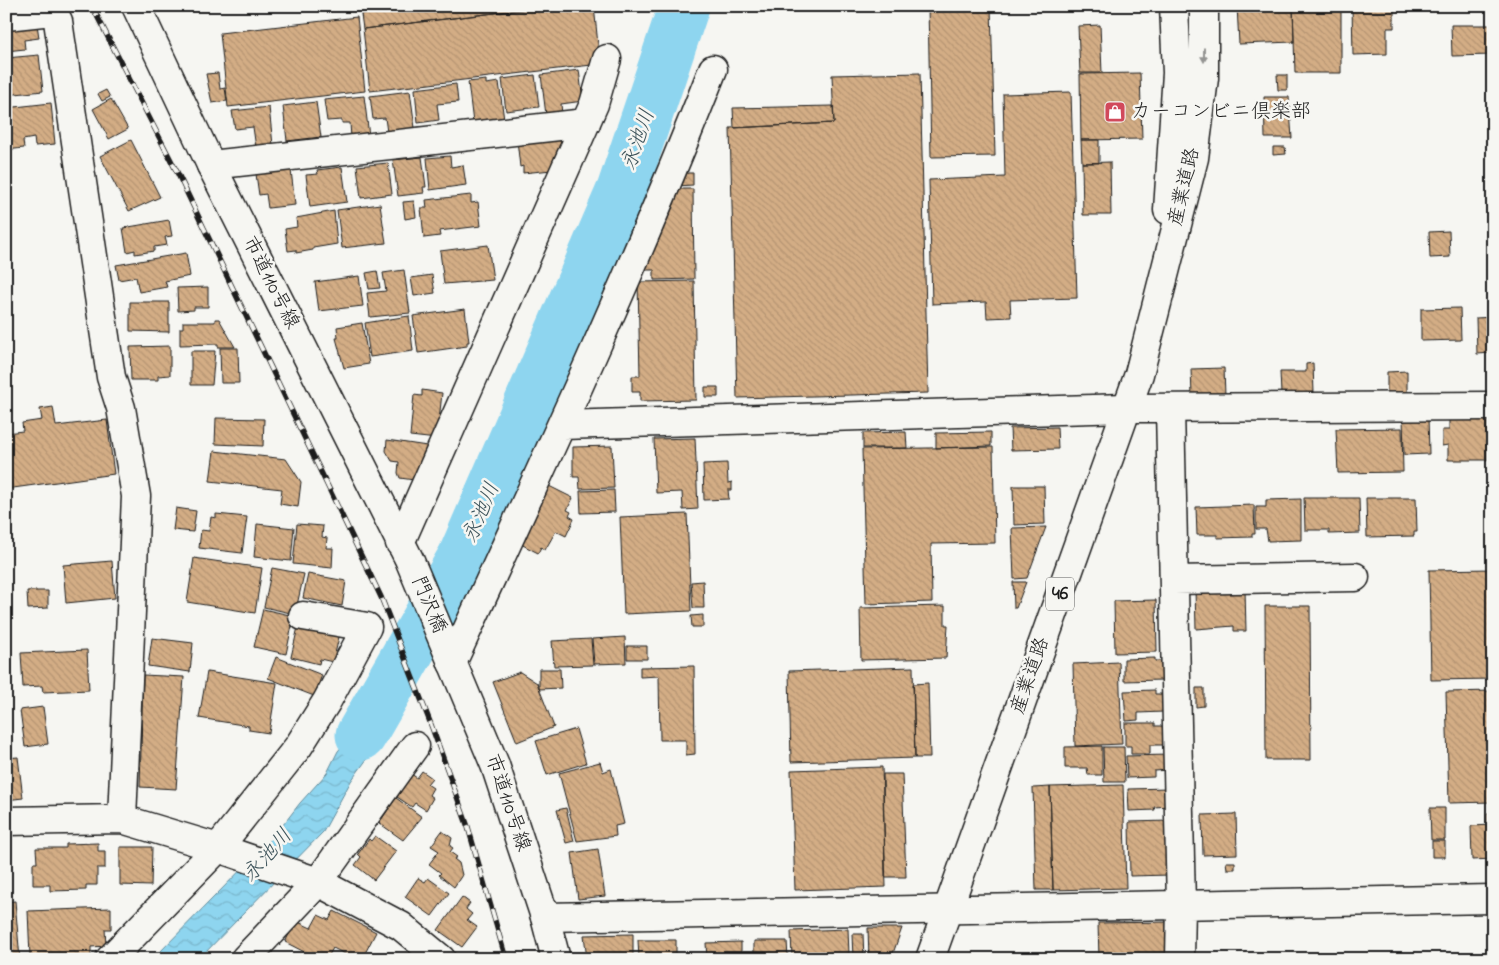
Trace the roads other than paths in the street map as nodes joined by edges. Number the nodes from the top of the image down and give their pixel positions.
1 (136, 6) edge
2 (1174, 6) edge
3 (1204, 6) edge
4 (51, 8) edge
5 (6, 16) edge
6 (606, 59) dead end
7 (713, 69) dead end
8 (586, 122) junction
9 (211, 166) junction
10 (1164, 277) junction
11 (1493, 406) edge
12 (1126, 408) junction
13 (1170, 409) junction
14 (562, 425) junction
15 (404, 551) junction
16 (1354, 577) dead end
17 (1174, 580) junction
18 (303, 616) dead end
19 (450, 656) junction
20 (415, 746) dead end
21 (122, 819) junction
22 (6, 821) edge
23 (222, 850) junction
24 (312, 879) junction
25 (1493, 899) edge
26 (1181, 905) junction
27 (949, 908) junction
28 (546, 917) junction
29 (110, 959) edge
30 (245, 959) edge
31 (441, 959) edge
32 (556, 959) edge
33 (930, 959) edge
34 (1180, 959) edge

1 - 9 street, 市道110号線
2 - 10 street, 産業道路 / 46
3 -> 10 street, 産業道路 / 46
4 - 5 street
4 - 21 street
6 - 8 street
7 - 14 street
8 - 9 street
8 - 15 street
9 - 15 street, 市道110号線
10 - 12 street, 産業道路 / 46
11 - 13 street
12 - 13 street
12 - 14 street
12 - 27 street, 産業道路 / 46
13 - 17 street
14 - 19 street
15 - 19 street, 門沢橋
16 - 17 street
17 - 26 street
18 - 23 street
19 - 28 street, 市道110号線
20 - 24 street
21 - 22 street
21 - 23 street
23 - 24 street
23 - 29 street
24 - 30 street
24 - 31 street
25 - 26 street
26 - 27 street
26 - 34 street
27 - 28 street
27 - 33 street, 産業道路 / 46
28 - 32 street, 市道110号線

